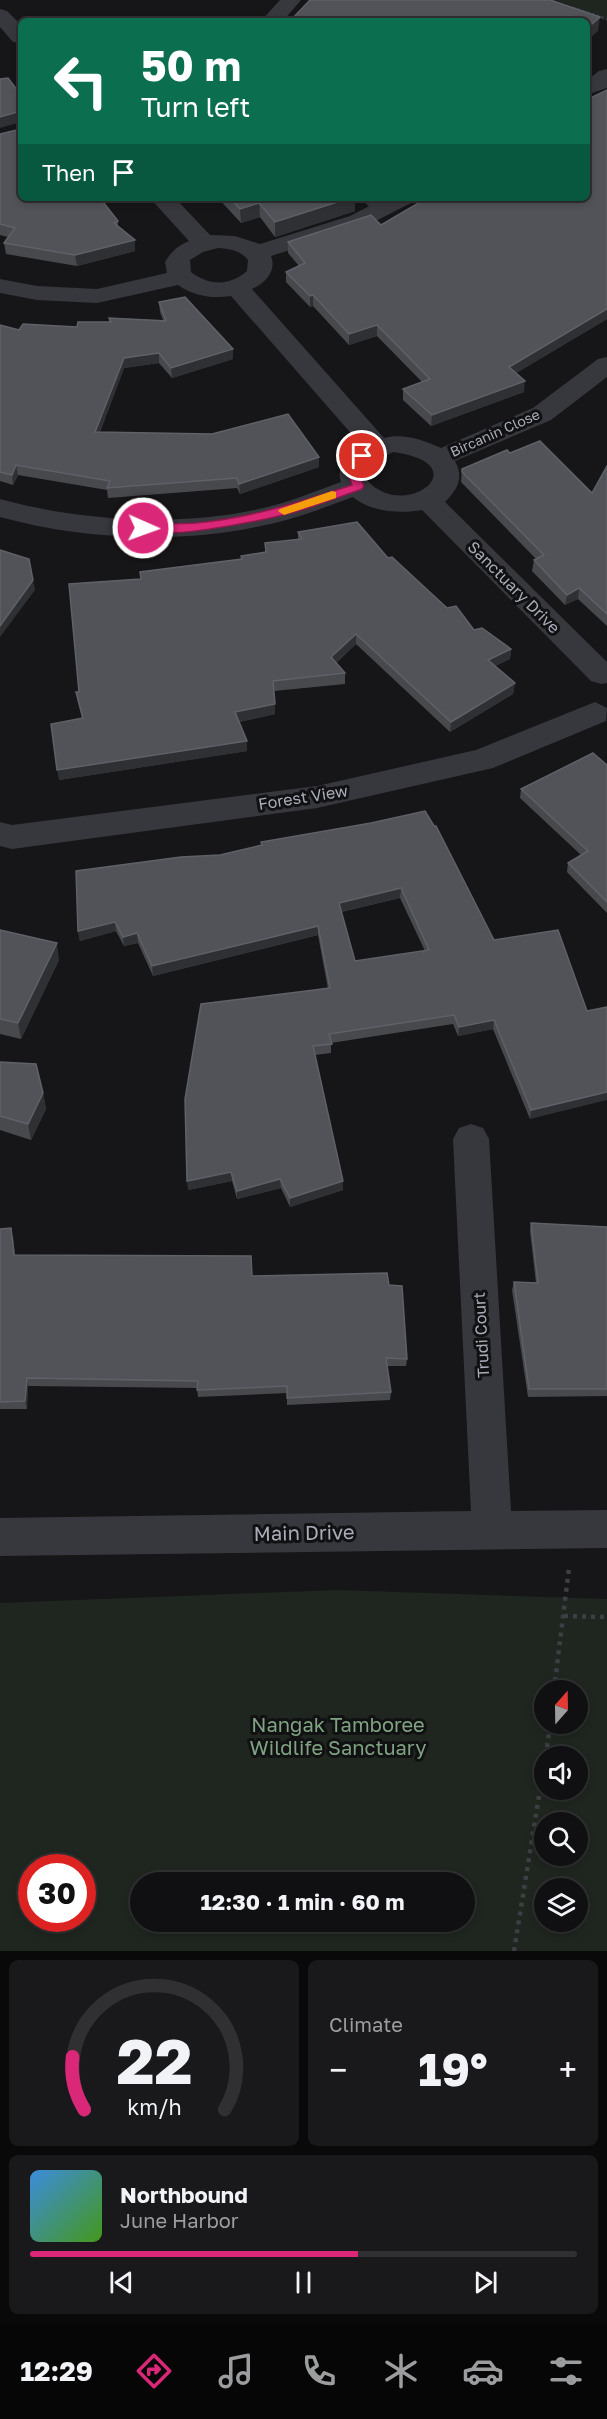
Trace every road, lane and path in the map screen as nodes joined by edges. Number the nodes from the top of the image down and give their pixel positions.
1 (291, 0) edge
2 (567, 6) edge
3 (0, 15) edge
4 (275, 18) edge
5 (607, 19) edge
6 (18, 34) edge
7 (607, 76) edge
8 (590, 87) edge
9 (165, 201) edge
10 (388, 201) edge
11 (372, 204) edge
12 (203, 242) junction
13 (257, 254) junction
14 (182, 277) junction
15 (0, 286) edge
16 (237, 287) junction
17 (607, 365) edge
18 (377, 447) junction
19 (440, 458) junction
20 (358, 486) junction
21 (428, 500) junction
22 (0, 508) edge
23 (604, 674) edge
24 (601, 716) edge
25 (0, 834) edge
26 (471, 1139) dead end
27 (591, 1529) edge
28 (492, 1530) junction
29 (0, 1537) edge
30 (564, 1616) junction
31 (607, 1617) edge
32 (555, 1680) edge
33 (538, 1800) edge
34 (514, 1951) edge

1 - 4 street
2 - 5 path
3 - 6 street
7 - 8 street
9 - 12 street
10 - 11 street
11 - 13 street
12 - 13 street
12 - 14 street
13 - 16 street
14 - 15 street
14 - 16 street
16 - 18 street
17 - 19 street, Bircanin Close
18 - 19 street
18 - 20 street
19 - 21 street
20 - 21 street
20 - 22 street
21 - 23 street, Sanctuary Drive
23 - 24 street
24 - 25 street, Forest View
26 - 28 street, Trudi Court
27 - 28 street, Main Drive
27 - 30 path
28 - 29 street, Main Drive
30 - 31 path
30 - 32 path
33 - 34 path

